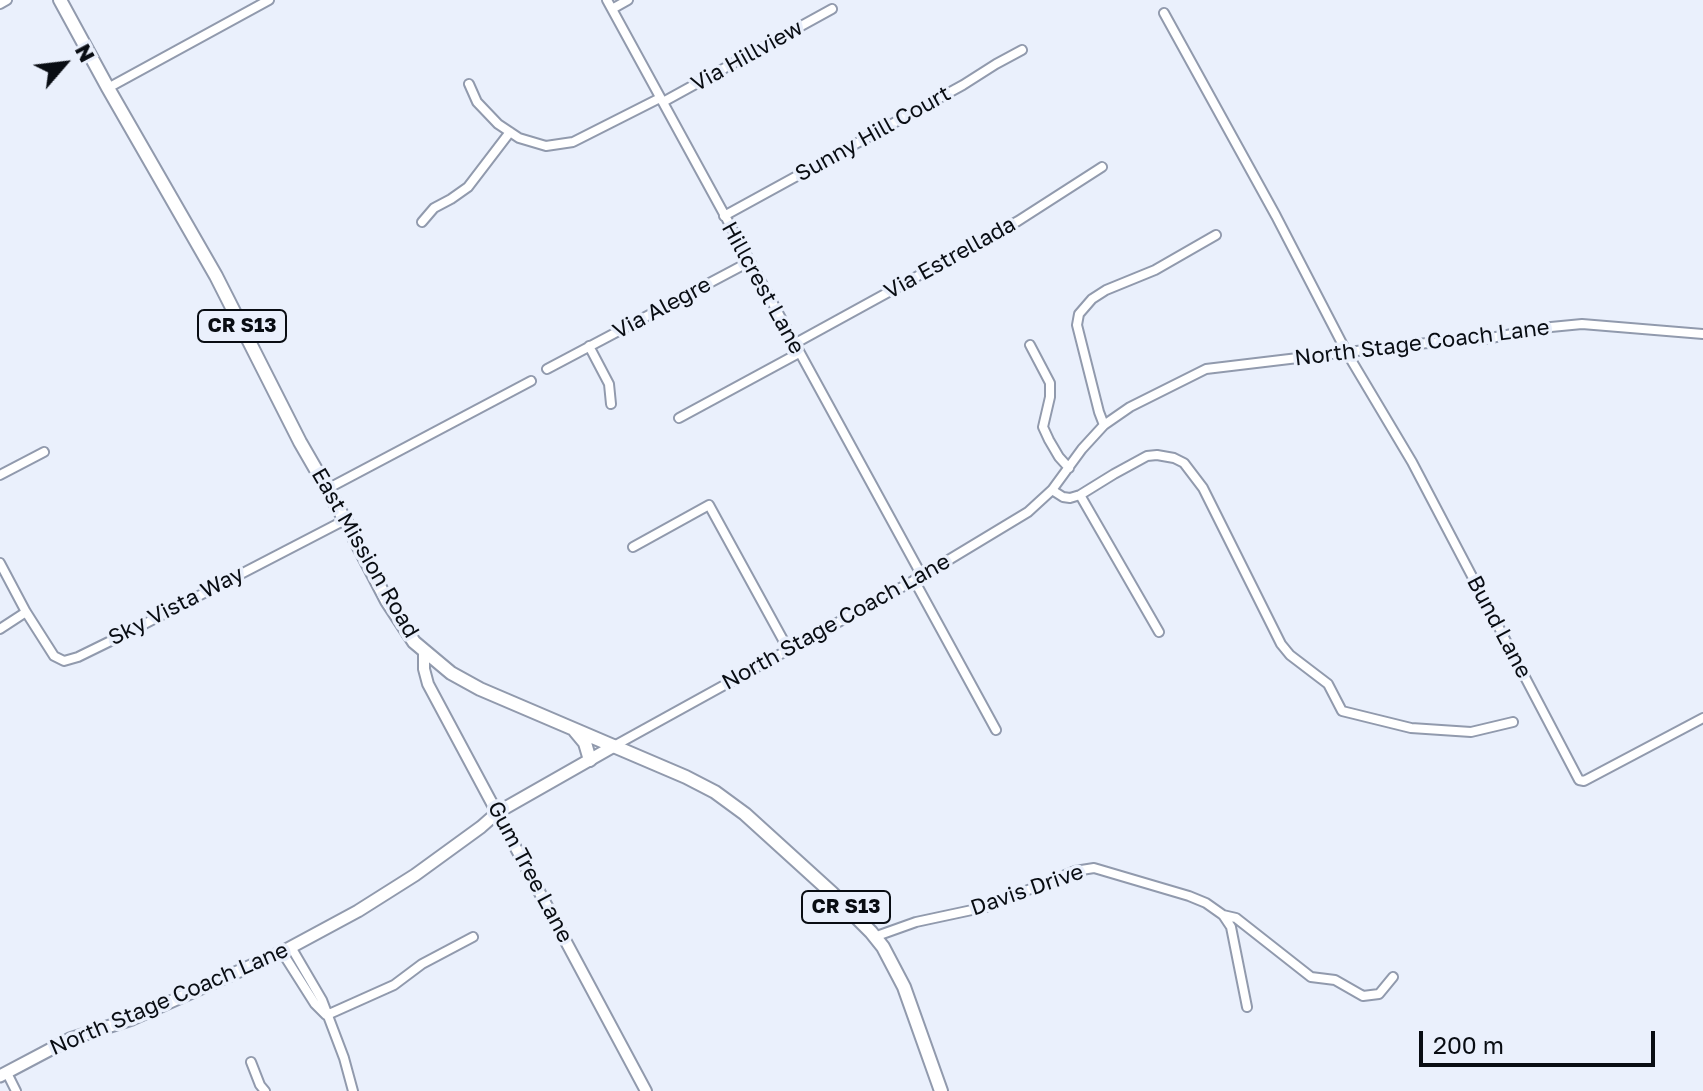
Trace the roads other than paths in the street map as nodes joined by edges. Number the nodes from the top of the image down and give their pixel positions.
1 (7, 0) edge
2 (60, 0) edge
3 (269, 0) edge
4 (607, 0) edge
5 (628, 0) edge
6 (0, 4) edge
7 (612, 9) junction
8 (832, 9) dead end
9 (1164, 13) dead end
10 (1022, 50) dead end
11 (469, 84) dead end
12 (108, 88) junction
13 (661, 100) junction
14 (510, 132) junction
15 (1102, 167) dead end
16 (724, 216) junction
17 (422, 222) dead end
18 (1216, 235) dead end
19 (749, 262) junction
20 (1703, 334) edge
21 (1030, 345) dead end
22 (589, 346) junction
23 (796, 348) junction
24 (1347, 353) junction
25 (547, 369) dead end
26 (531, 381) dead end
27 (611, 404) dead end
28 (679, 418) dead end
29 (1104, 425) junction
30 (44, 452) dead end
31 (1069, 468) junction
32 (0, 475) edge
33 (327, 489) junction
34 (1052, 490) junction
35 (1080, 495) junction
36 (345, 520) junction
37 (633, 547) dead end
38 (0, 563) edge
39 (918, 578) junction
40 (26, 612) junction
41 (0, 629) edge
42 (1159, 632) dead end
43 (788, 649) junction
44 (424, 651) junction
45 (1703, 718) edge
46 (1513, 722) dead end
47 (573, 729) junction
48 (996, 730) dead end
49 (614, 746) junction
50 (590, 760) junction
51 (498, 812) junction
52 (1223, 915) junction
53 (473, 937) dead end
54 (874, 937) junction
55 (286, 949) junction
56 (1393, 977) dead end
57 (1247, 1007) dead end
58 (327, 1015) junction
59 (251, 1062) dead end
60 (3, 1075) edge
61 (16, 1091) edge
62 (265, 1091) edge
63 (353, 1091) edge
64 (646, 1091) edge
65 (941, 1091) edge

1 - 6 street
2 - 12 main road, East Mission Road / CR S13
3 - 12 street
4 - 7 street, Hillcrest Lane
5 - 7 street
7 - 13 street, Hillcrest Lane
8 - 13 street, Via Hillview
9 - 24 street
10 - 16 street, Sunny Hill Court
11 - 14 street
12 - 33 main road, East Mission Road / CR S13
13 - 14 street, Via Hillview
13 - 16 street, Hillcrest Lane
14 - 17 street
15 - 23 street, Via Estrellada
16 - 19 street, Hillcrest Lane
18 - 29 street
19 - 22 street, Via Alegre
19 - 23 street, Hillcrest Lane
20 - 24 street, North Stage Coach Lane
21 - 31 street
22 - 25 street
22 - 27 street, Via Alegre
23 - 28 street, Via Estrellada
23 - 39 street, Hillcrest Lane
24 - 29 street, North Stage Coach Lane
24 - 45 street, Bund Lane
26 - 33 street
29 - 31 street, North Stage Coach Lane
30 - 32 street
31 - 34 street, North Stage Coach Lane
33 - 36 main road, East Mission Road / CR S13
34 - 35 street
34 - 39 street, North Stage Coach Lane
35 - 42 street
35 - 46 street
36 - 40 street, Sky Vista Way
36 - 44 main road, East Mission Road / CR S13
37 - 43 street
38 - 40 street, Sky Vista Way
39 - 43 street, North Stage Coach Lane
39 - 48 street, Hillcrest Lane
40 - 41 street
43 - 49 street, North Stage Coach Lane
44 - 47 main road, East Mission Road / CR S13
44 - 51 street, Gum Tree Lane
47 - 49 main road, East Mission Road / CR S13
47 - 50 main road
49 - 50 main road, North Stage Coach Lane
49 - 54 main road, East Mission Road / CR S13
50 - 51 main road, North Stage Coach Lane
51 - 55 main road, North Stage Coach Lane
51 - 64 street, Gum Tree Lane
52 - 54 street, Davis Drive
52 - 56 street, Davis Drive
52 - 57 street
53 - 58 street
54 - 65 main road, East Mission Road / CR S13
55 - 58 street
55 - 60 main road, North Stage Coach Lane
58 - 63 street
59 - 62 street
60 - 61 street

